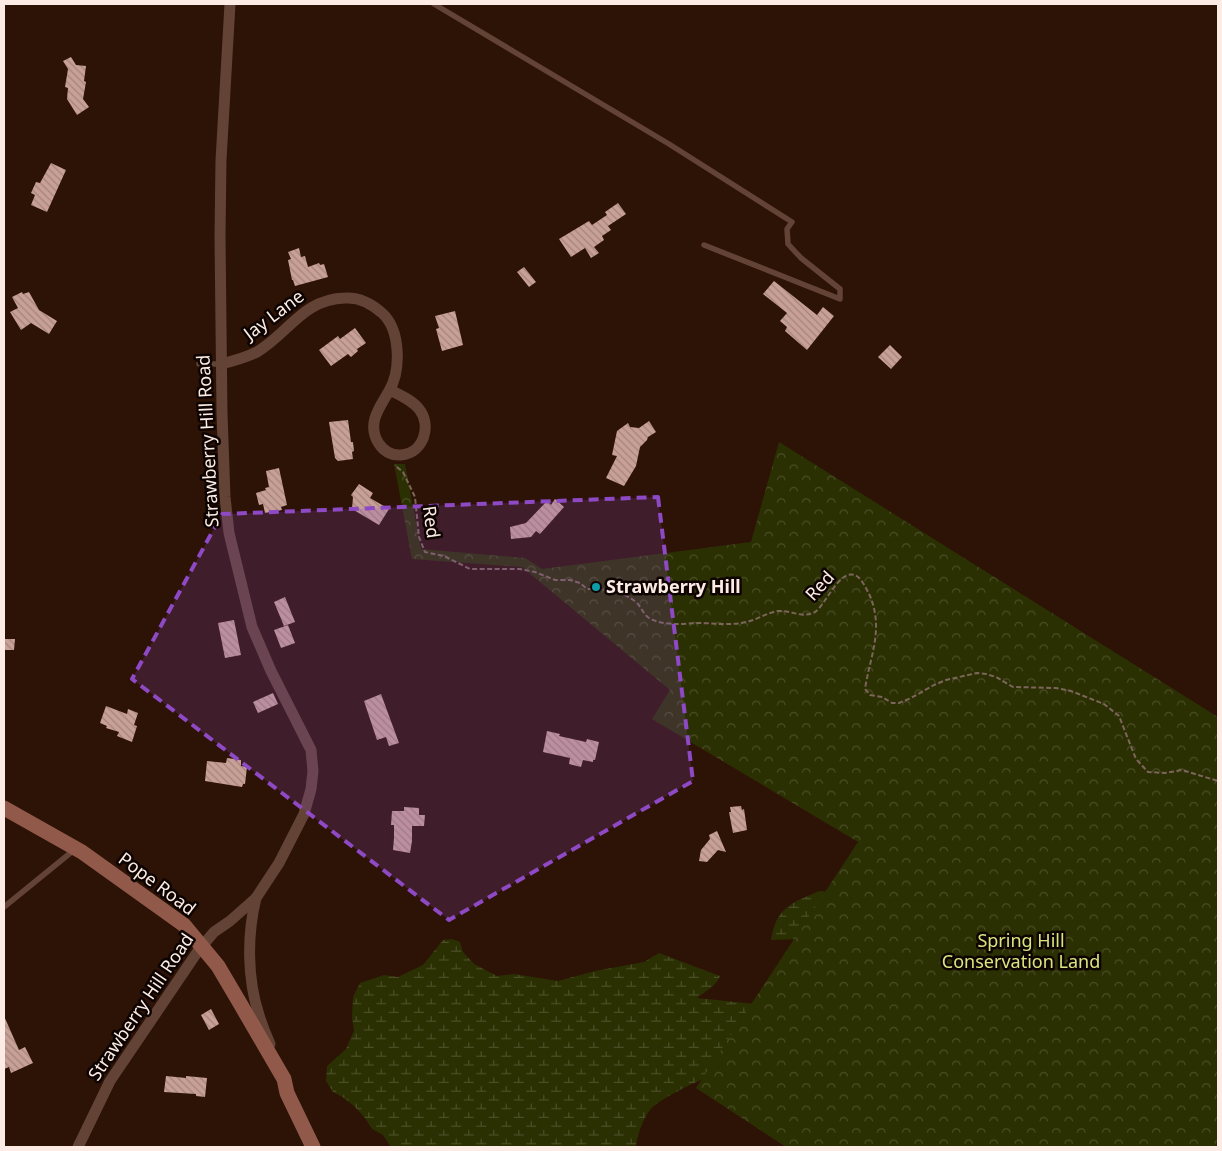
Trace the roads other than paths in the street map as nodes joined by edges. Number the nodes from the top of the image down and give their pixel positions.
1 (230, 4) edge
2 (434, 4) edge
3 (704, 245) dead end
4 (199, 364) dead end
5 (221, 364) junction
6 (390, 390) junction
7 (4, 808) edge
8 (76, 848) junction
9 (256, 898) junction
10 (4, 907) edge
11 (202, 946) junction
12 (284, 1079) junction
13 (78, 1147) edge
14 (314, 1147) edge

1 - 5 street, Strawberry Hill Road
2 - 3 lane
4 - 5 lane
5 - 6 street, Jay Lane
5 - 9 street, Strawberry Hill Road
6 - 6 street, Jay Lane
7 - 8 street, Pope Road
8 - 10 lane
8 - 11 street, Pope Road
9 - 11 street, Strawberry Hill Road
9 - 12 street, Pope Road
11 - 12 street, Pope Road
11 - 13 street, Strawberry Hill Road
12 - 14 street, Pope Road

